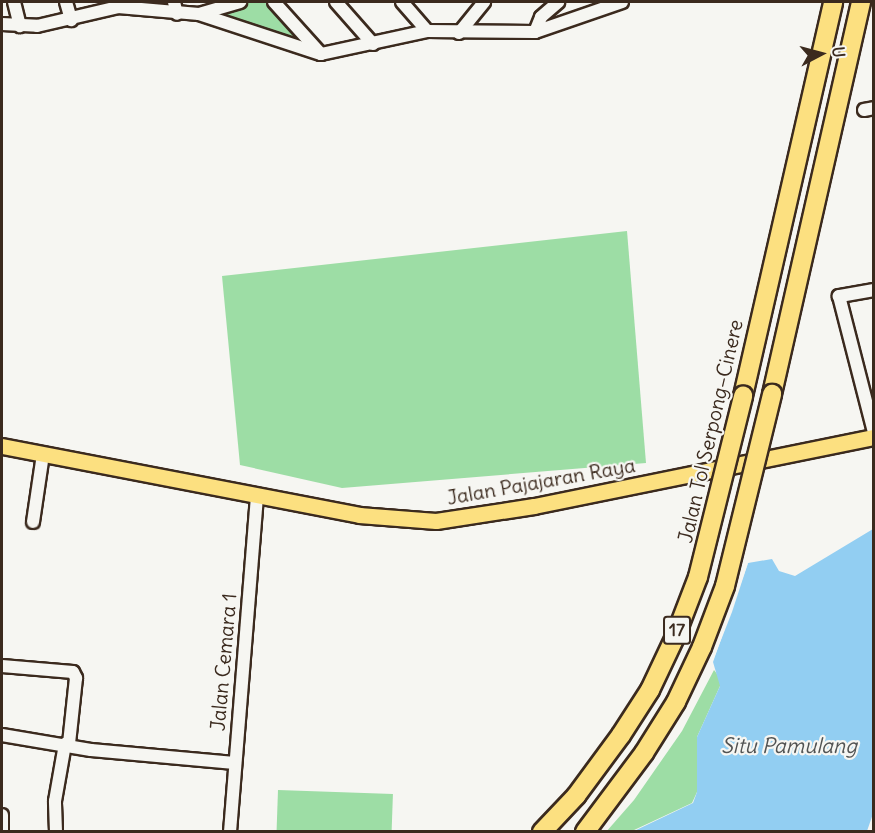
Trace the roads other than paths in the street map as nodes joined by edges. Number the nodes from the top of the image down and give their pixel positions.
1 (14, 2) edge
2 (66, 2) edge
3 (240, 2) edge
4 (274, 2) edge
5 (336, 2) edge
6 (484, 2) edge
7 (558, 2) edge
8 (622, 2) edge
9 (833, 2) edge
10 (861, 2) edge
11 (117, 4) edge
12 (410, 4) edge
13 (176, 8) edge
14 (199, 14) junction
15 (71, 20) junction
16 (2, 24) edge
17 (20, 26) junction
18 (427, 31) junction
19 (535, 32) junction
20 (459, 33) junction
21 (373, 44) junction
22 (321, 54) junction
23 (873, 290) edge
24 (873, 434) edge
25 (2, 446) edge
26 (43, 454) junction
27 (257, 496) junction
28 (33, 522) dead end
29 (2, 666) edge
30 (2, 735) edge
31 (67, 744) junction
32 (234, 763) junction
33 (2, 815) edge
34 (2, 831) edge
35 (56, 831) edge
36 (230, 831) edge
37 (542, 831) edge
38 (585, 831) edge

1 - 17 street
2 - 15 street
3 - 14 street
4 - 22 street
5 - 21 street
6 - 20 street
7 - 19 street
8 - 19 street
9 - 37 highway, Jalan Tol Serpong–Cinere / 17, bridge
10 - 38 highway, 17, bridge
11 - 13 street
11 - 15 street
12 - 18 street
13 - 14 street
14 - 22 street
15 - 17 street
16 - 17 street
18 - 20 street
18 - 21 street
19 - 20 street
21 - 22 street
23 - 24 street
24 - 27 main road, Jalan Pajajaran Raya
25 - 26 main road, Jalan Pajajaran Raya
26 - 27 main road, Jalan Pajajaran Raya
26 - 28 street
27 - 32 street, Jalan Cemara 1
29 - 31 street
30 - 31 street
31 - 32 street
31 - 35 street
32 - 36 street, Jalan Cemara 1
33 - 34 street

